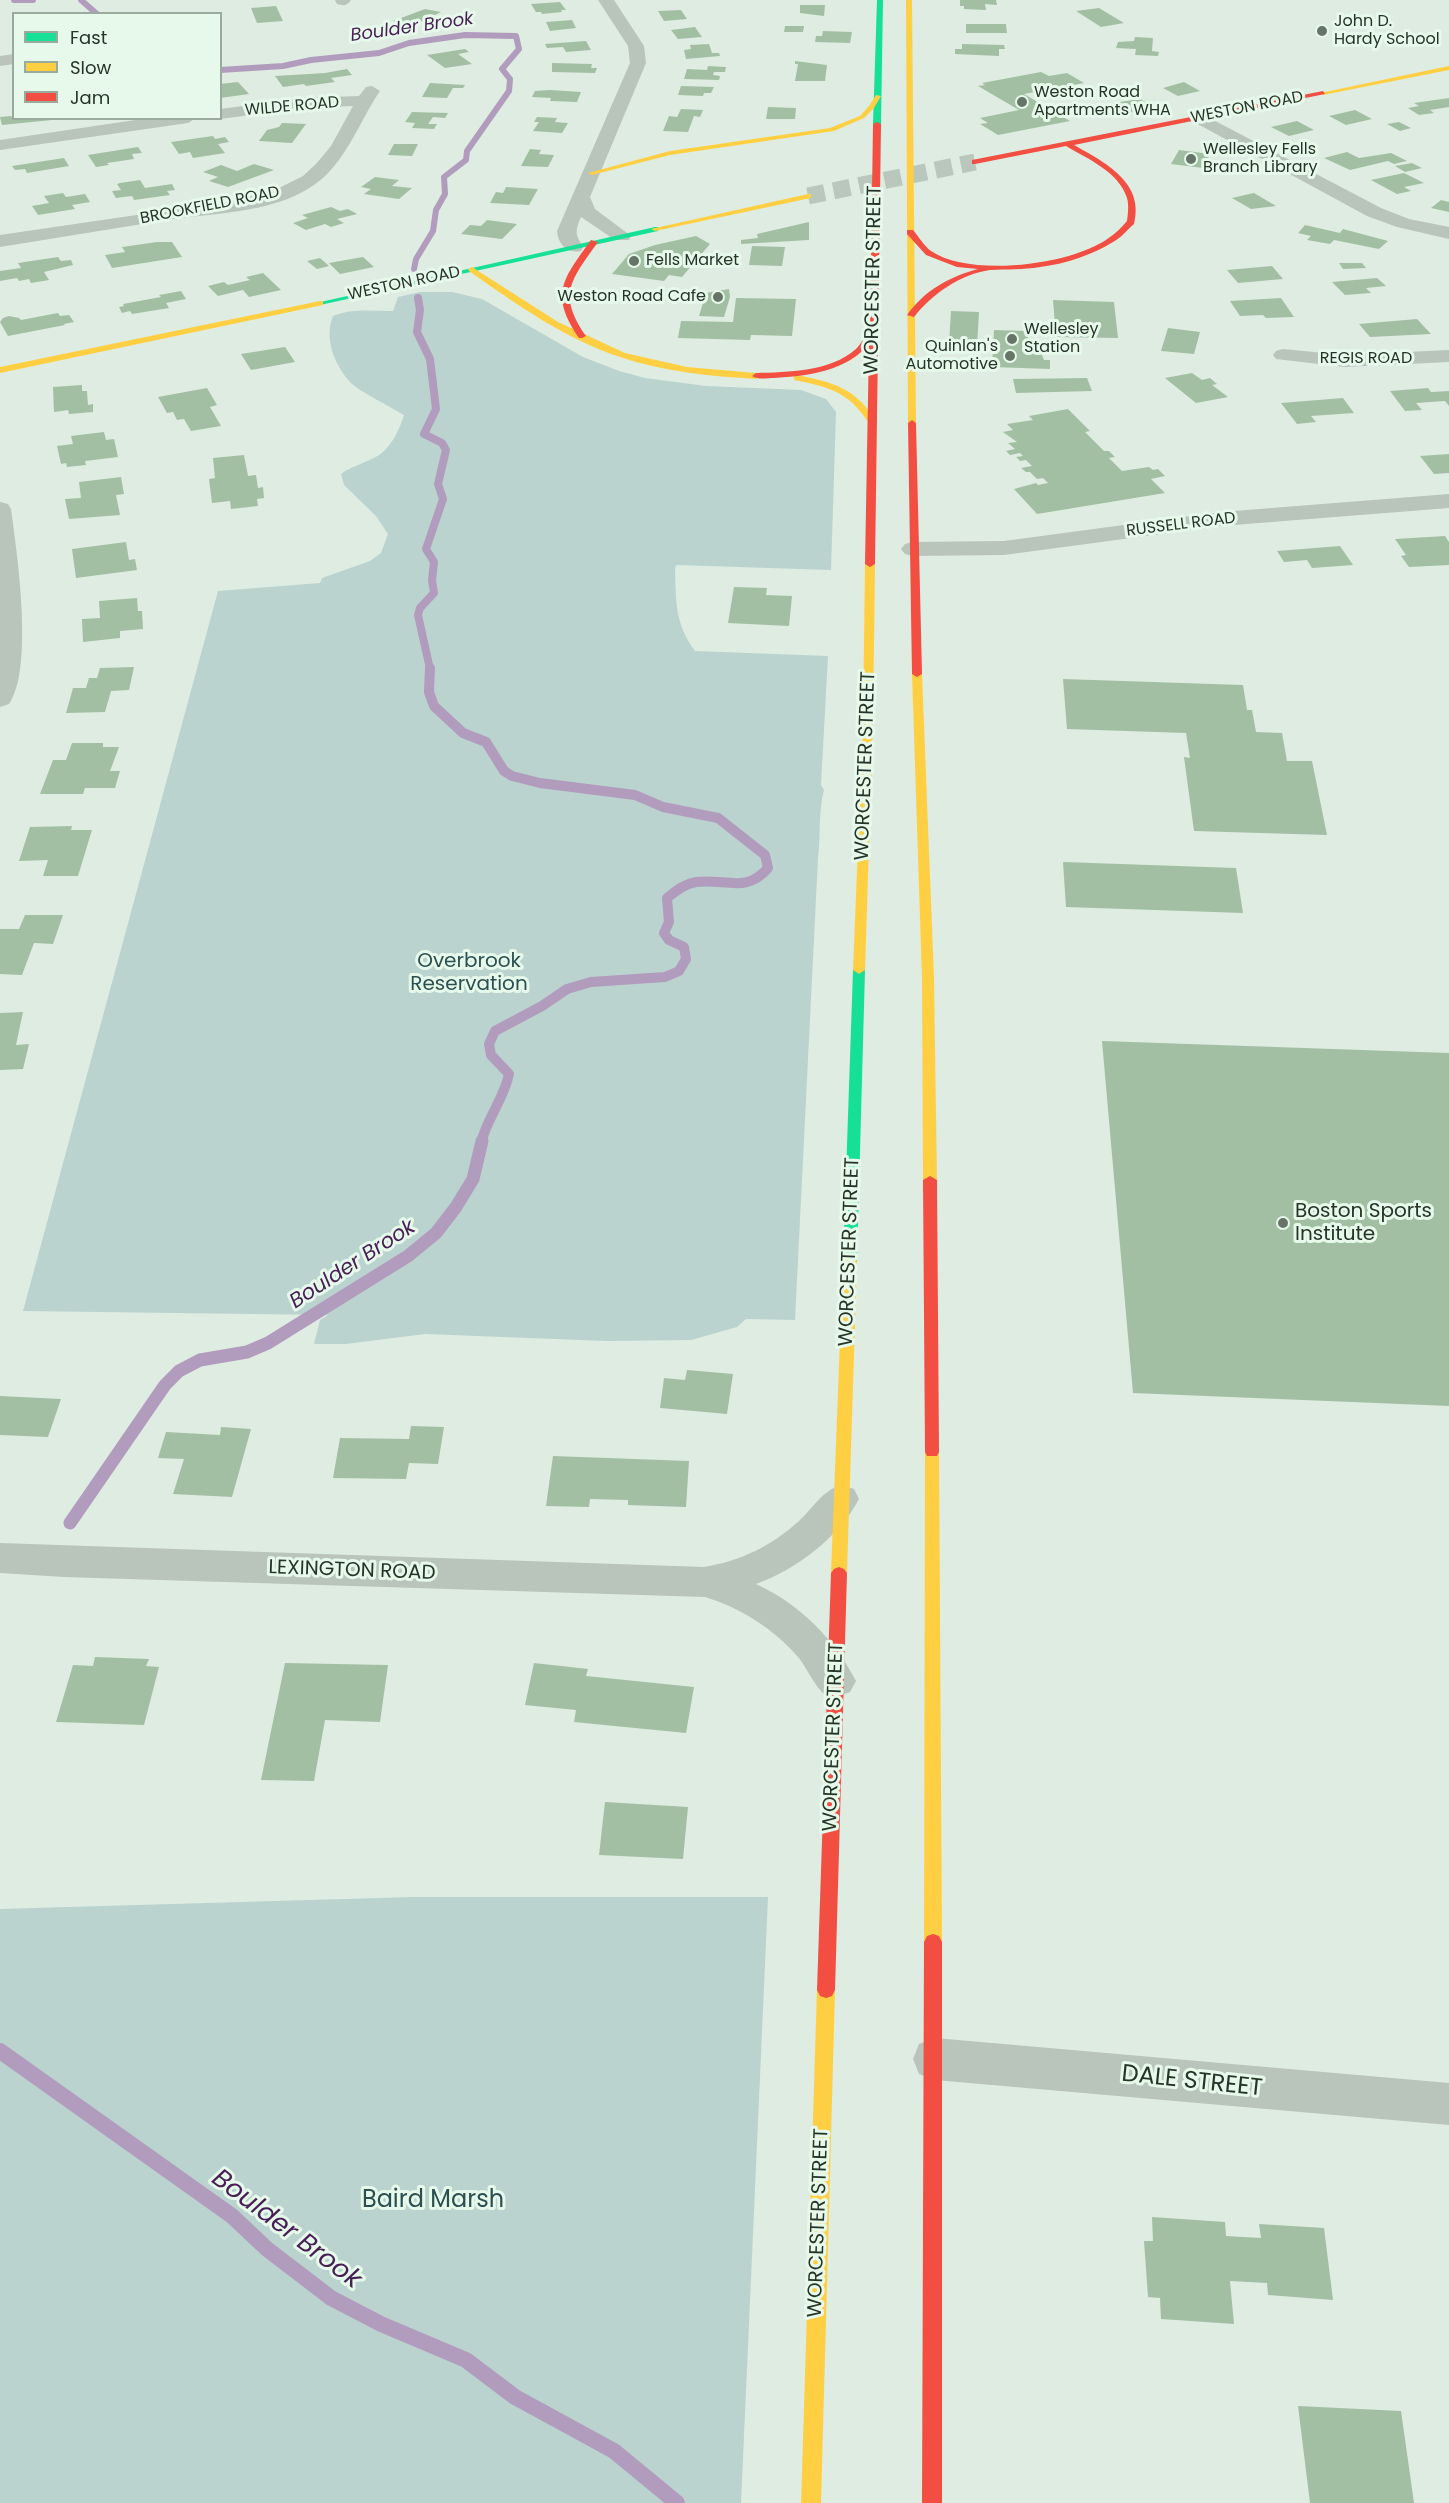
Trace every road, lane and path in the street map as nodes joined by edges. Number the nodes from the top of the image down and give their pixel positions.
1 (606, 0) edge
2 (880, 0) edge
3 (909, 0) edge
4 (1449, 68) edge
5 (368, 96) joint
6 (878, 96) junction
7 (222, 114) edge
8 (1200, 118) junction
9 (174, 120) edge
10 (810, 134) junction
11 (847, 140) dead end
12 (862, 144) dead end
13 (1068, 144) junction
14 (0, 145) edge
15 (876, 154) junction
16 (975, 162) tunnel mouth
17 (592, 173) junction
18 (808, 196) tunnel mouth
19 (581, 198) junction
20 (910, 232) junction
21 (1449, 233) edge
22 (622, 236) junction
23 (0, 241) edge
24 (594, 242) junction
25 (574, 247) junction
26 (986, 270) junction
27 (476, 272) junction
28 (514, 283) dead end
29 (567, 283) junction
30 (550, 285) dead end
31 (910, 315) junction
32 (873, 331) junction
33 (582, 336) junction
34 (1283, 355) dead end
35 (1449, 356) edge
36 (0, 370) edge
37 (771, 375) junction
38 (871, 420) junction
39 (1449, 501) edge
40 (0, 509) edge
41 (913, 549) junction
42 (0, 699) edge
43 (841, 1499) junction
44 (0, 1558) edge
45 (704, 1582) junction
46 (836, 1681) junction
47 (935, 2059) junction
48 (1449, 2104) edge
49 (811, 2503) edge
50 (933, 2503) edge

1 - 17 street
2 - 6 main road, WORCESTER STREET
3 - 20 main road, WORCESTER STREET
4 - 8 main road, WESTON ROAD
5 - 7 street, WILDE ROAD
5 - 23 street, BROOKFIELD ROAD
6 - 10 main road
6 - 15 main road, WORCESTER STREET
8 - 13 main road, WESTON ROAD
8 - 21 street
9 - 14 street
10 - 11 main road
10 - 17 main road
12 - 15 main road
13 - 16 main road, WESTON ROAD
13 - 26 main road
15 - 32 main road, WORCESTER STREET
17 - 19 street
18 - 22 main road, WESTON ROAD
19 - 22 street
19 - 25 street
20 - 26 main road
20 - 31 main road, WORCESTER STREET
22 - 24 main road, WESTON ROAD
24 - 25 main road, WESTON ROAD
24 - 29 main road
25 - 27 main road, WESTON ROAD
26 - 31 main road
27 - 28 main road
27 - 33 main road
27 - 36 main road, WESTON ROAD
29 - 30 main road
29 - 33 main road
31 - 41 main road, WORCESTER STREET
32 - 37 main road
32 - 38 main road, WORCESTER STREET
33 - 37 main road
34 - 35 street, REGIS ROAD
37 - 38 main road
38 - 43 main road, WORCESTER STREET
39 - 41 street, RUSSELL ROAD
40 - 42 street
41 - 47 main road, WORCESTER STREET
43 - 45 street, LEXINGTON ROAD
43 - 46 main road, WORCESTER STREET
44 - 45 street, LEXINGTON ROAD
45 - 46 street, LEXINGTON ROAD
46 - 49 main road, WORCESTER STREET
47 - 48 street, DALE STREET
47 - 50 main road, WORCESTER STREET

